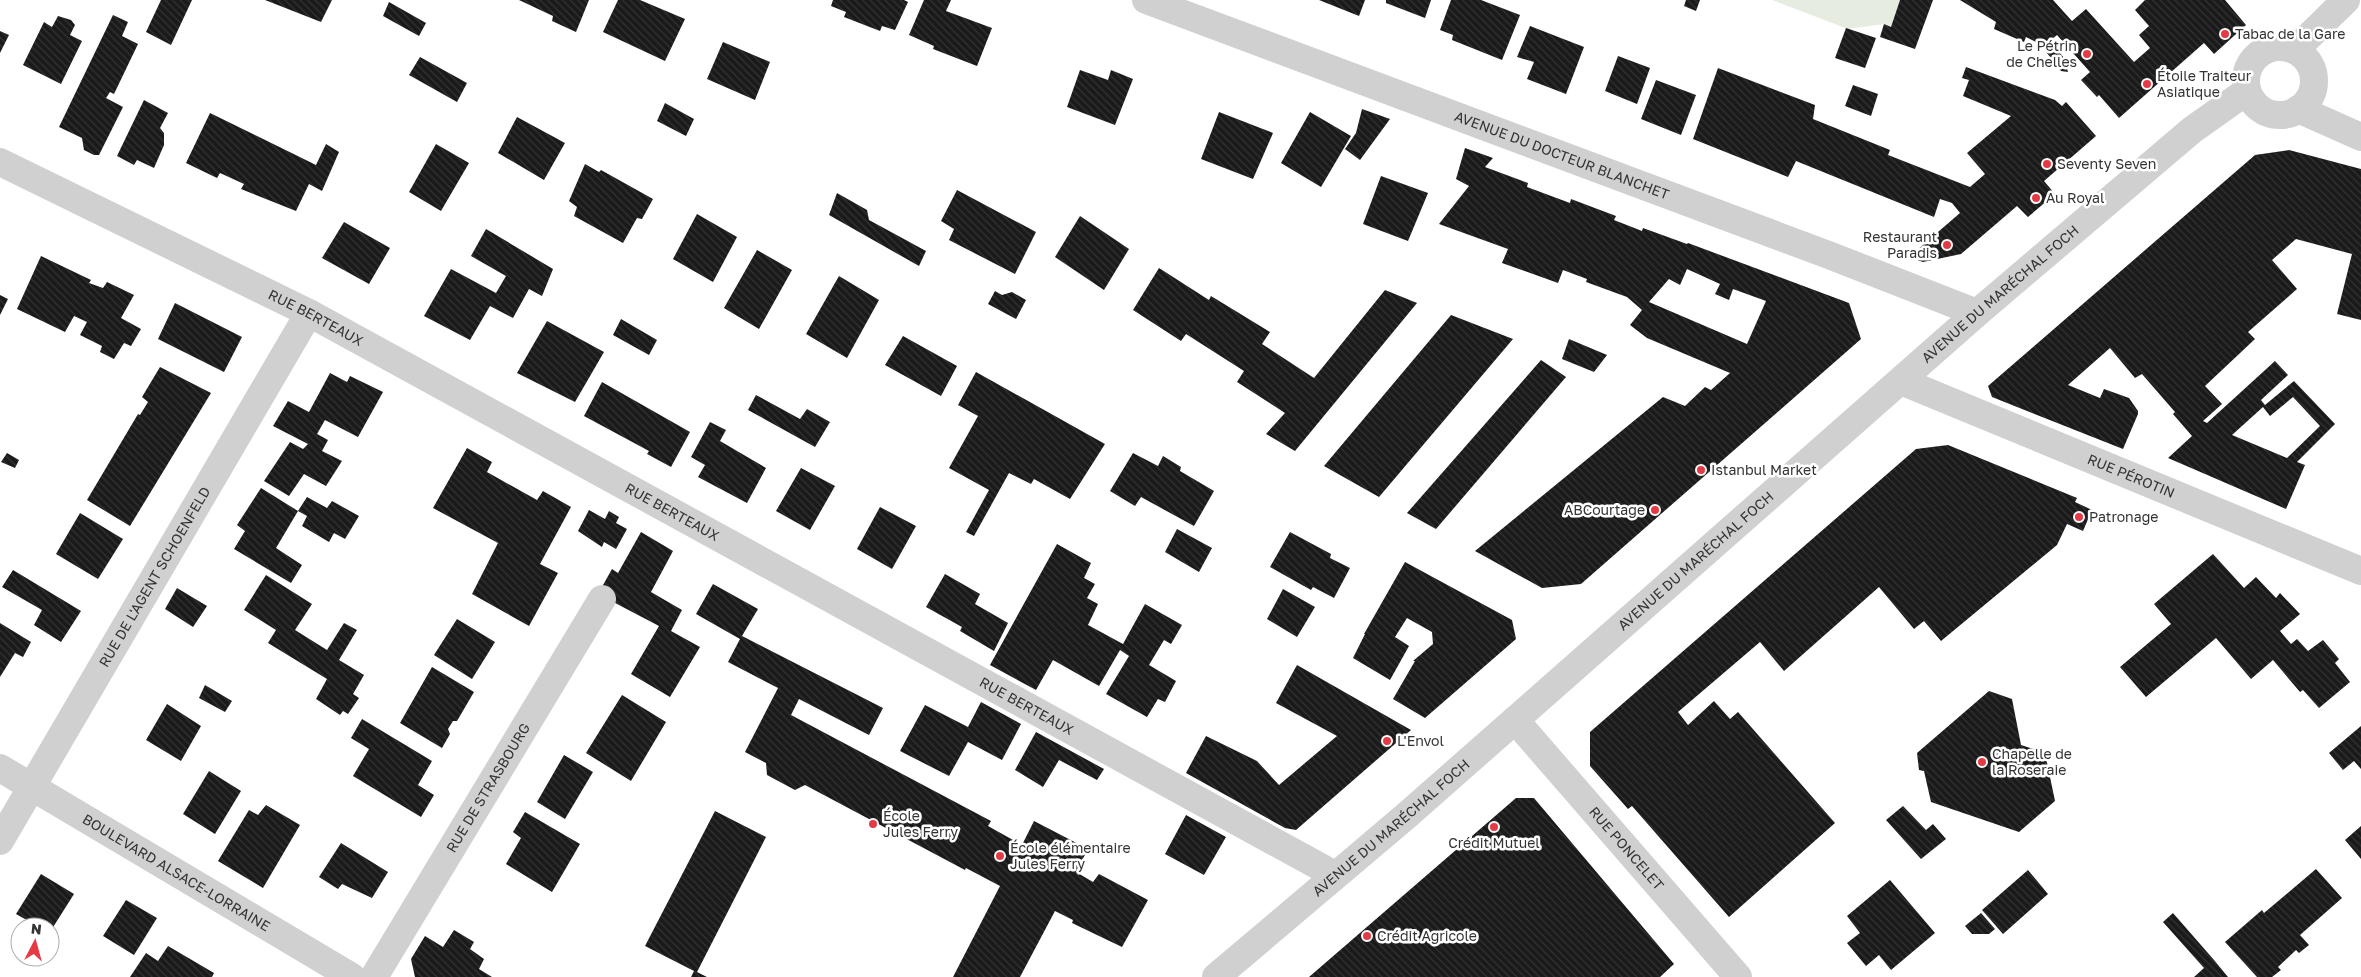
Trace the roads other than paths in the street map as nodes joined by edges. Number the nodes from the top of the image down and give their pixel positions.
1 (1146, 0) edge
2 (2346, 0) edge
3 (2295, 50) junction
4 (2247, 91) junction
5 (2298, 109) junction
6 (2361, 137) edge
7 (0, 162) edge
8 (309, 313) junction
9 (1977, 313) junction
10 (1901, 381) junction
11 (2361, 571) edge
12 (602, 599) dead end
13 (1515, 720) junction
14 (0, 768) edge
15 (32, 787) junction
16 (0, 842) edge
17 (1335, 875) junction
18 (352, 977) edge
19 (374, 977) edge
20 (1216, 977) edge
21 (1738, 977) edge

1 - 9 street, AVENUE DU DOCTEUR BLANCHET
2 - 3 street
3 - 4 street
3 - 5 street
4 - 5 street
4 - 9 street, AVENUE DU MARÉCHAL FOCH
5 - 6 street
7 - 8 street, RUE BERTEAUX
8 - 15 street, RUE DE L'AGENT SCHOENFELD
8 - 17 street, RUE BERTEAUX
9 - 10 street, AVENUE DU MARÉCHAL FOCH
10 - 11 street, RUE PÉROTIN
10 - 13 street, AVENUE DU MARÉCHAL FOCH
12 - 19 street, RUE DE STRASBOURG
13 - 17 street, AVENUE DU MARÉCHAL FOCH
13 - 21 street, RUE PONCELET
14 - 15 street, BOULEVARD ALSACE-LORRAINE
15 - 16 street, RUE DE L'AGENT SCHOENFELD
15 - 18 street, BOULEVARD ALSACE-LORRAINE
17 - 20 street, AVENUE DU MARÉCHAL FOCH

